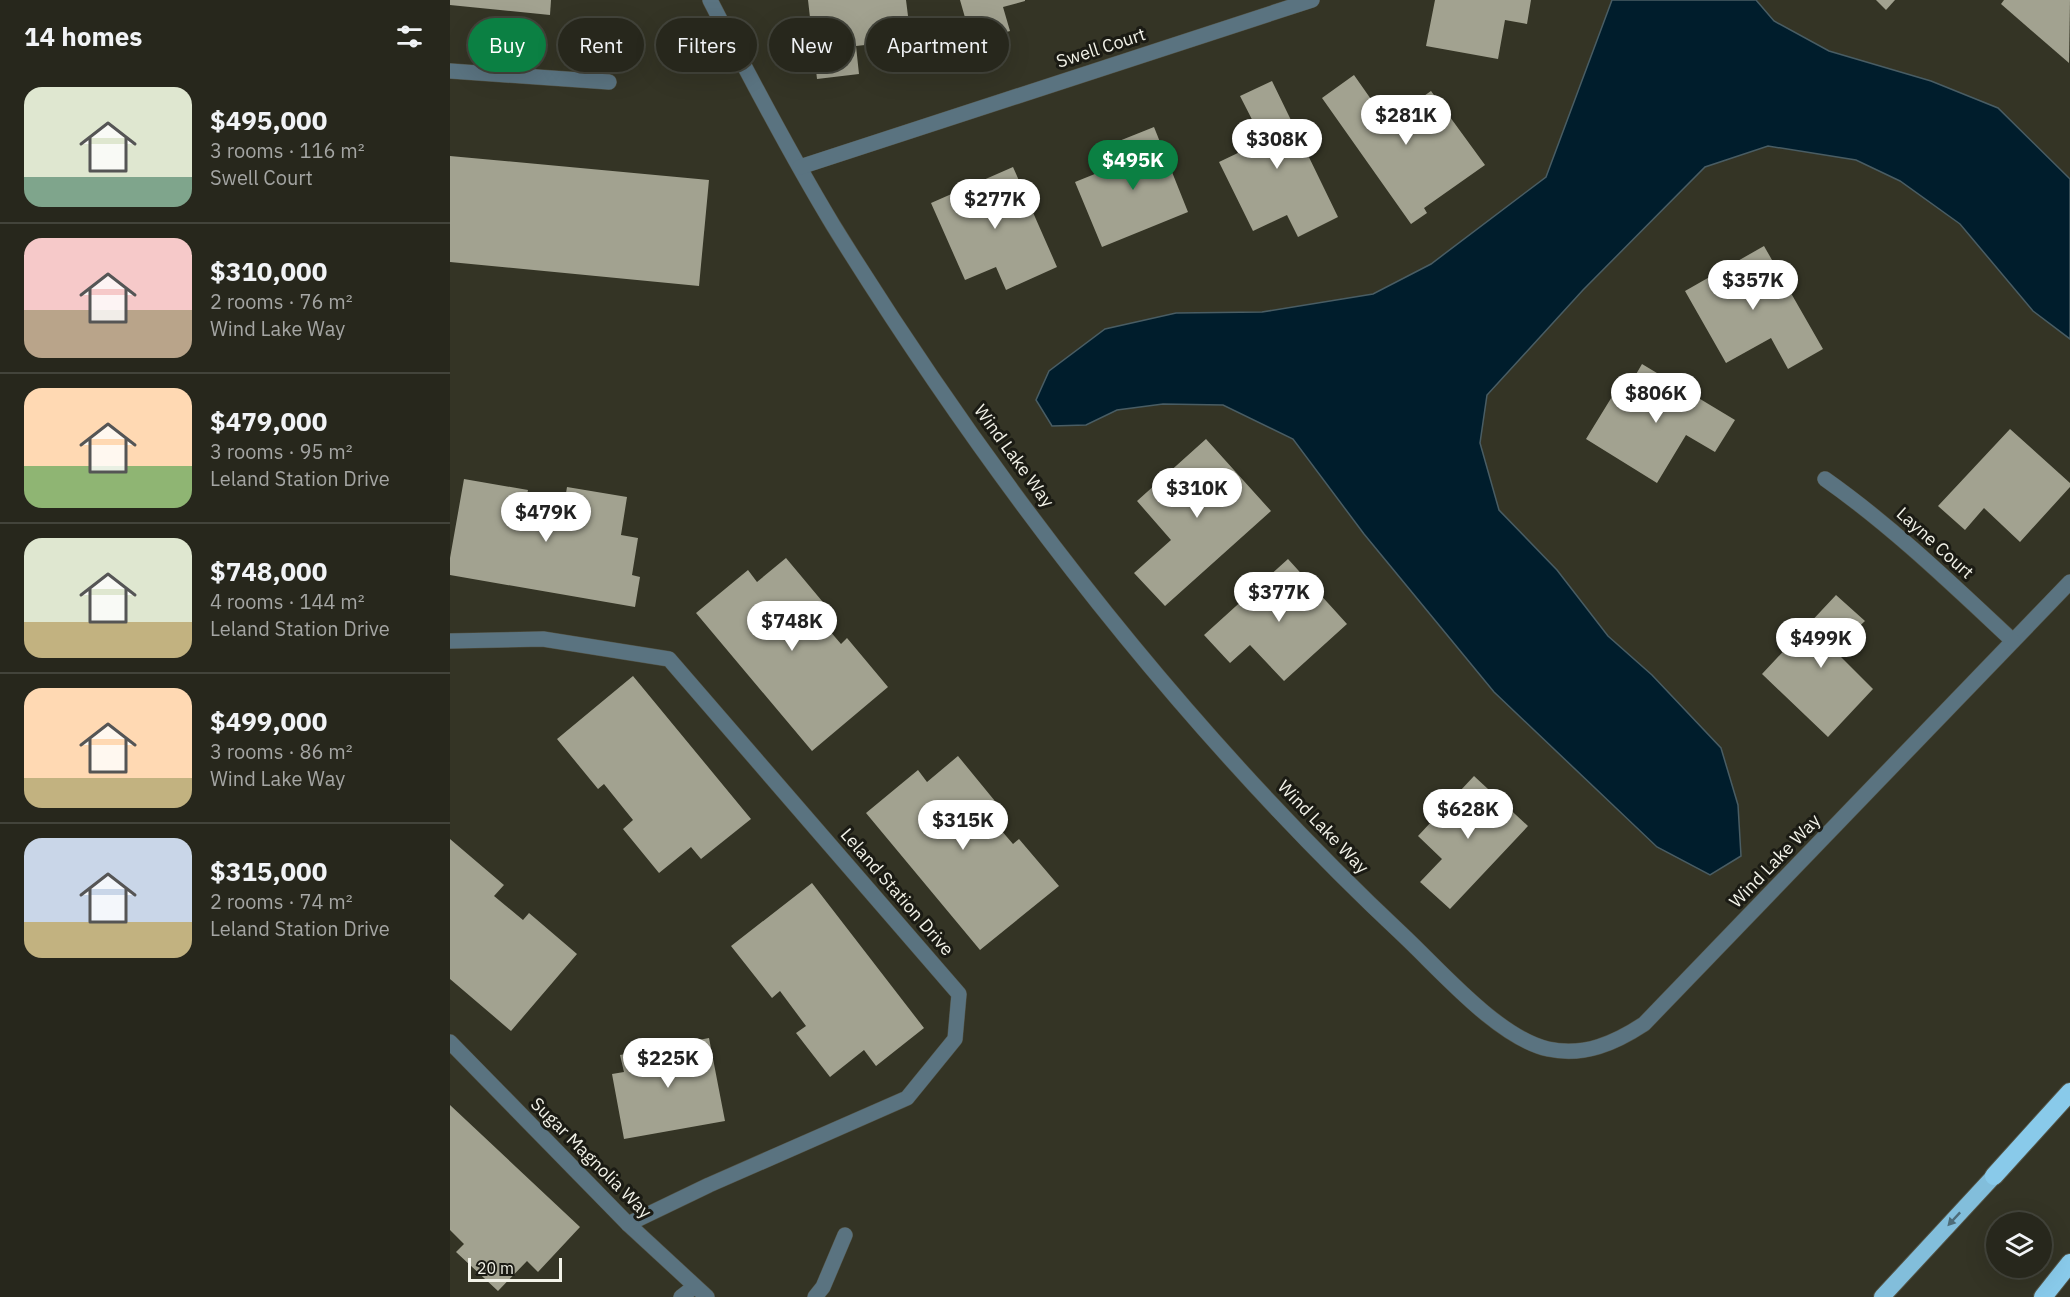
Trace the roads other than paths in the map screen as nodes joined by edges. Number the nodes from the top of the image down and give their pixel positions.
1 (710, 0) edge
2 (1312, 0) edge
3 (450, 70) edge
4 (609, 82) dead end
5 (800, 167) junction
6 (1825, 479) dead end
7 (2070, 582) edge
8 (450, 641) edge
9 (2013, 641) junction
10 (450, 1042) edge
11 (2070, 1092) edge
12 (2070, 1107) edge
13 (1994, 1176) junction
14 (628, 1224) junction
15 (846, 1235) dead end
16 (2070, 1263) edge
17 (694, 1287) junction
18 (681, 1297) edge
19 (707, 1297) edge
20 (815, 1297) edge
21 (1882, 1297) edge
22 (2043, 1297) edge

1 - 5 street, Wind Lake Way
2 - 5 street, Swell Court
3 - 4 street
5 - 9 street, Wind Lake Way
6 - 9 street, Layne Court
7 - 9 street, Wind Lake Way
8 - 14 street, Leland Station Drive
10 - 14 street, Sugar Magnolia Way
11 - 13 highway
12 - 13 highway
13 -> 21 highway
14 - 17 street, Sugar Magnolia Way
15 - 20 street
16 - 22 highway
17 - 18 street
17 - 19 street, Sugar Magnolia Way

